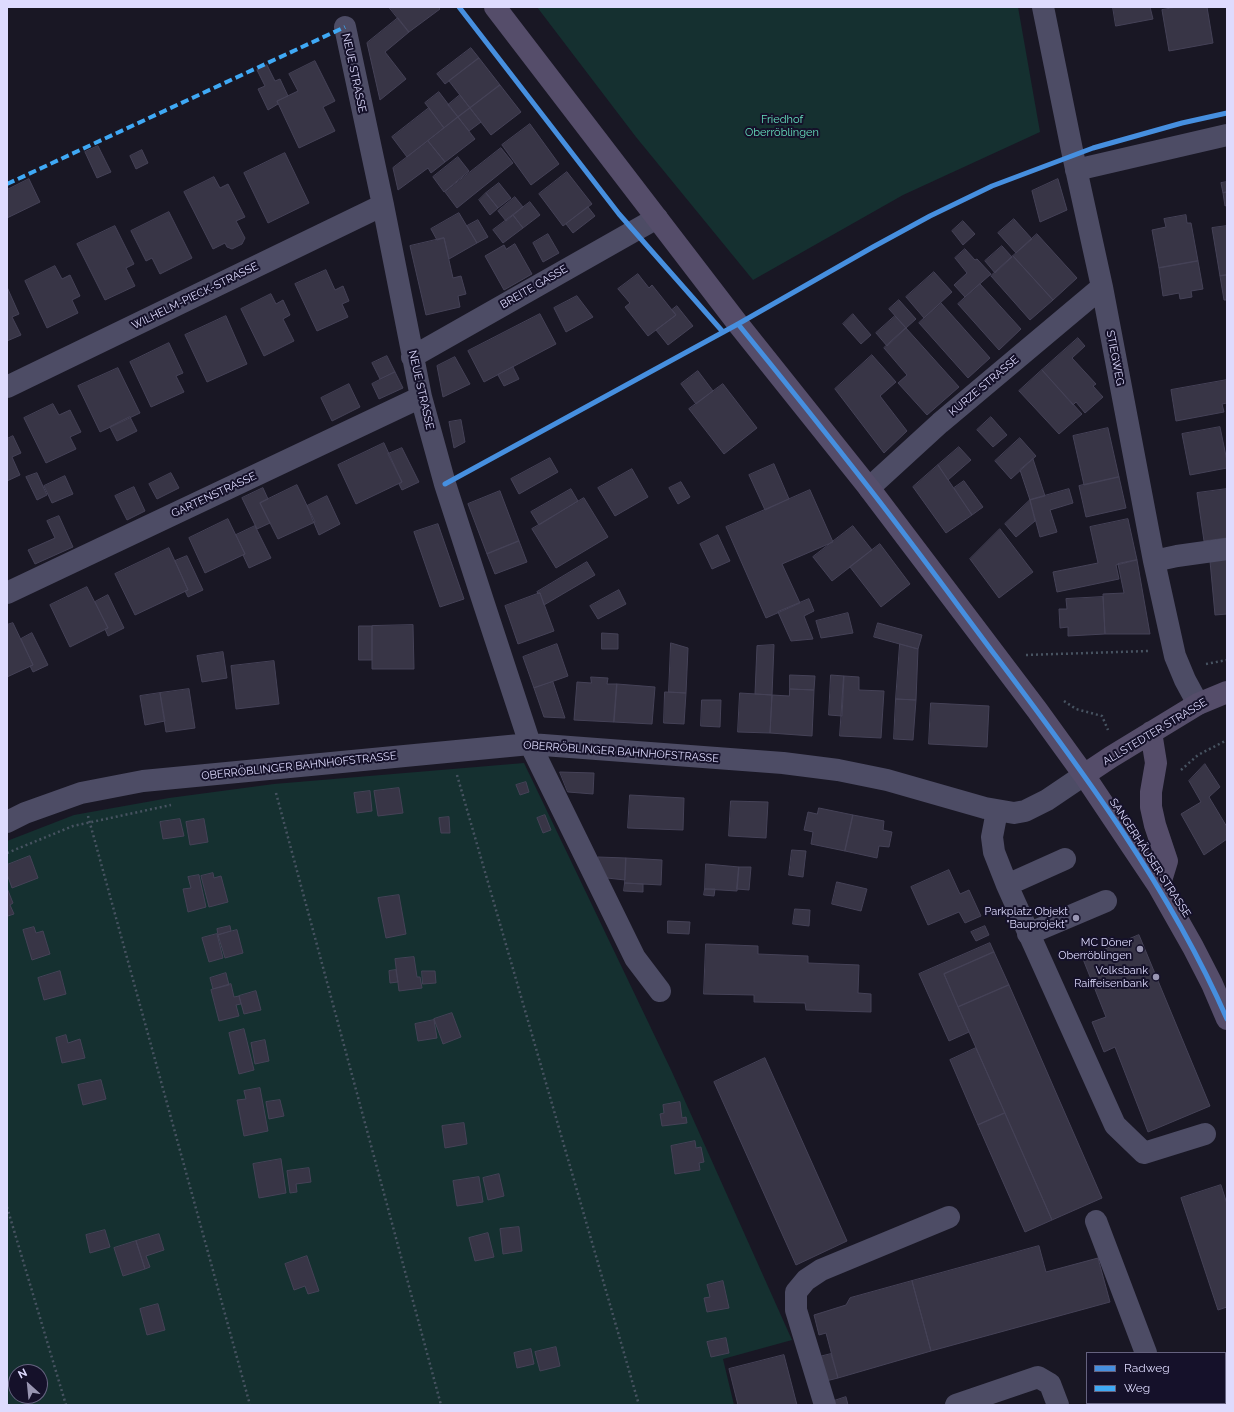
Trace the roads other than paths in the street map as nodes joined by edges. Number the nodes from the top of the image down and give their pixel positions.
1 (495, 7) edge
2 (1043, 7) edge
3 (345, 27) dead end
4 (1227, 135) edge
5 (1076, 170) junction
6 (382, 205) junction
7 (656, 218) junction
8 (1102, 287) junction
9 (412, 357) junction
10 (7, 387) edge
11 (421, 397) junction
12 (869, 488) junction
13 (1227, 548) edge
14 (1154, 561) junction
15 (7, 593) edge
16 (1227, 692) edge
17 (1198, 704) junction
18 (1151, 732) junction
19 (530, 744) junction
20 (1084, 775) junction
21 (997, 811) junction
22 (7, 822) edge
23 (1065, 859) dead end
24 (1007, 885) junction
25 (1159, 887) junction
26 (1106, 901) dead end
27 (1028, 934) junction
28 (660, 991) dead end
29 (1227, 1019) edge
30 (1205, 1134) dead end
31 (949, 1217) dead end
32 (1096, 1221) dead end
33 (1146, 1352) edge
34 (825, 1405) edge
35 (956, 1405) edge
36 (1058, 1405) edge

1 - 7 main road, SANGERHÄUSER STRASSE
2 - 5 street, STIEGWEG
3 - 6 street, NEUE STRASSE
4 - 5 street
5 - 8 street, STIEGWEG
6 - 9 street, NEUE STRASSE
6 - 10 street, WILHELM-PIECK-STRASSE
7 - 9 street, BREITE GASSE
7 - 12 main road, SANGERHÄUSER STRASSE
8 - 12 street, KURZE STRASSE
8 - 14 street, STIEGWEG
9 - 11 street, NEUE STRASSE
11 - 15 street, GARTENSTRASSE
11 - 19 street, NEUE STRASSE
12 - 20 main road, SANGERHÄUSER STRASSE
13 - 14 street
14 - 17 street, STIEGWEG
16 - 17 main road, ALLSTEDTER STRASSE
17 - 18 main road, ALLSTEDTER STRASSE
18 - 20 main road, ALLSTEDTER STRASSE
18 - 25 main road
19 - 21 street, OBERRÖBLINGER BAHNHOFSTRASSE
19 - 22 street, OBERRÖBLINGER BAHNHOFSTRASSE
19 - 28 street, NEUE STRASSE
20 - 21 street, OBERRÖBLINGER BAHNHOFSTRASSE
20 - 25 main road, SANGERHÄUSER STRASSE
21 - 24 street
23 - 24 street
24 - 27 street
25 - 29 main road, SANGERHÄUSER STRASSE
26 - 27 street
27 - 30 street
31 - 34 street
32 - 33 street
35 - 36 street

